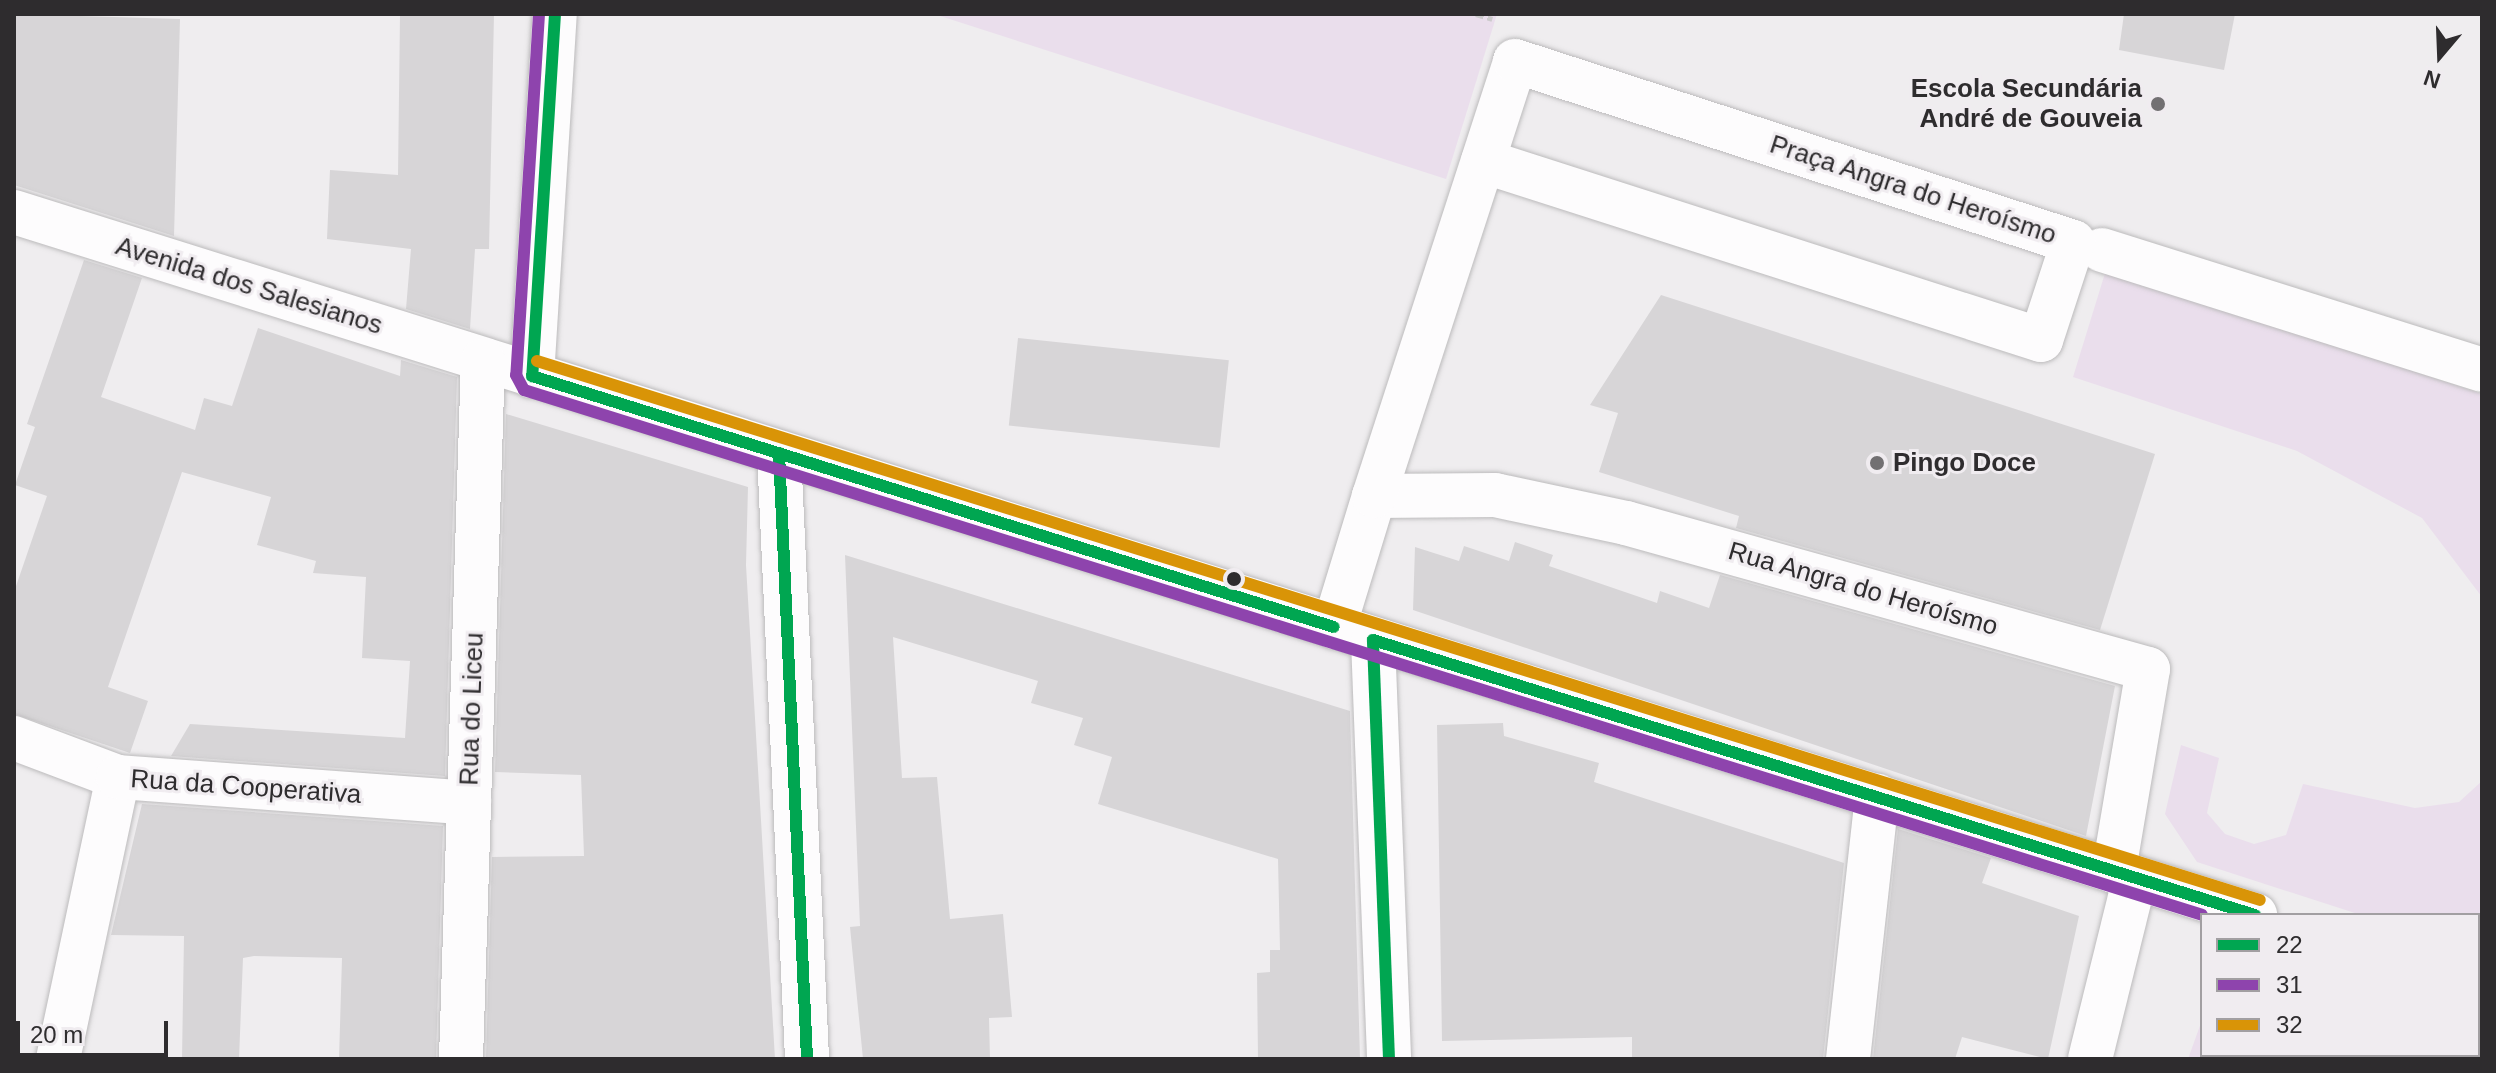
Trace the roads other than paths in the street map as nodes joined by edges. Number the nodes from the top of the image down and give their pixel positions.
1 (555, 14) edge
2 (1483, 161) junction
3 (14, 212) edge
4 (2102, 250) dead end
5 (483, 360) junction
6 (2482, 370) edge
7 (532, 376) junction
8 (779, 453) junction
9 (1374, 496) junction
10 (1354, 634) junction
11 (14, 738) edge
12 (118, 777) junction
13 (1877, 796) junction
14 (469, 803) junction
15 (2124, 874) junction
16 (2249, 913) edge
17 (58, 1059) edge
18 (461, 1059) edge
19 (807, 1059) edge
20 (1389, 1059) edge
21 (1848, 1059) edge
22 (2090, 1059) edge

1 - 7 street
2 - 2 street, Praça Angra do Heroísmo
2 - 9 street
3 - 5 street, Avenida dos Salesianos
4 - 6 street
5 - 7 street, Avenida dos Salesianos
5 - 14 street, Rua do Liceu
7 - 8 street
8 - 10 street
8 - 19 street
9 - 10 street
9 - 15 street, Rua Angra do Heroísmo
10 - 13 street
10 - 20 street
11 - 12 street
12 - 14 street, Rua da Cooperativa
12 - 17 street, Rua da Cooperativa
13 - 15 street
13 - 21 street
14 - 18 street, Rua do Liceu
15 - 16 street
15 - 22 street

